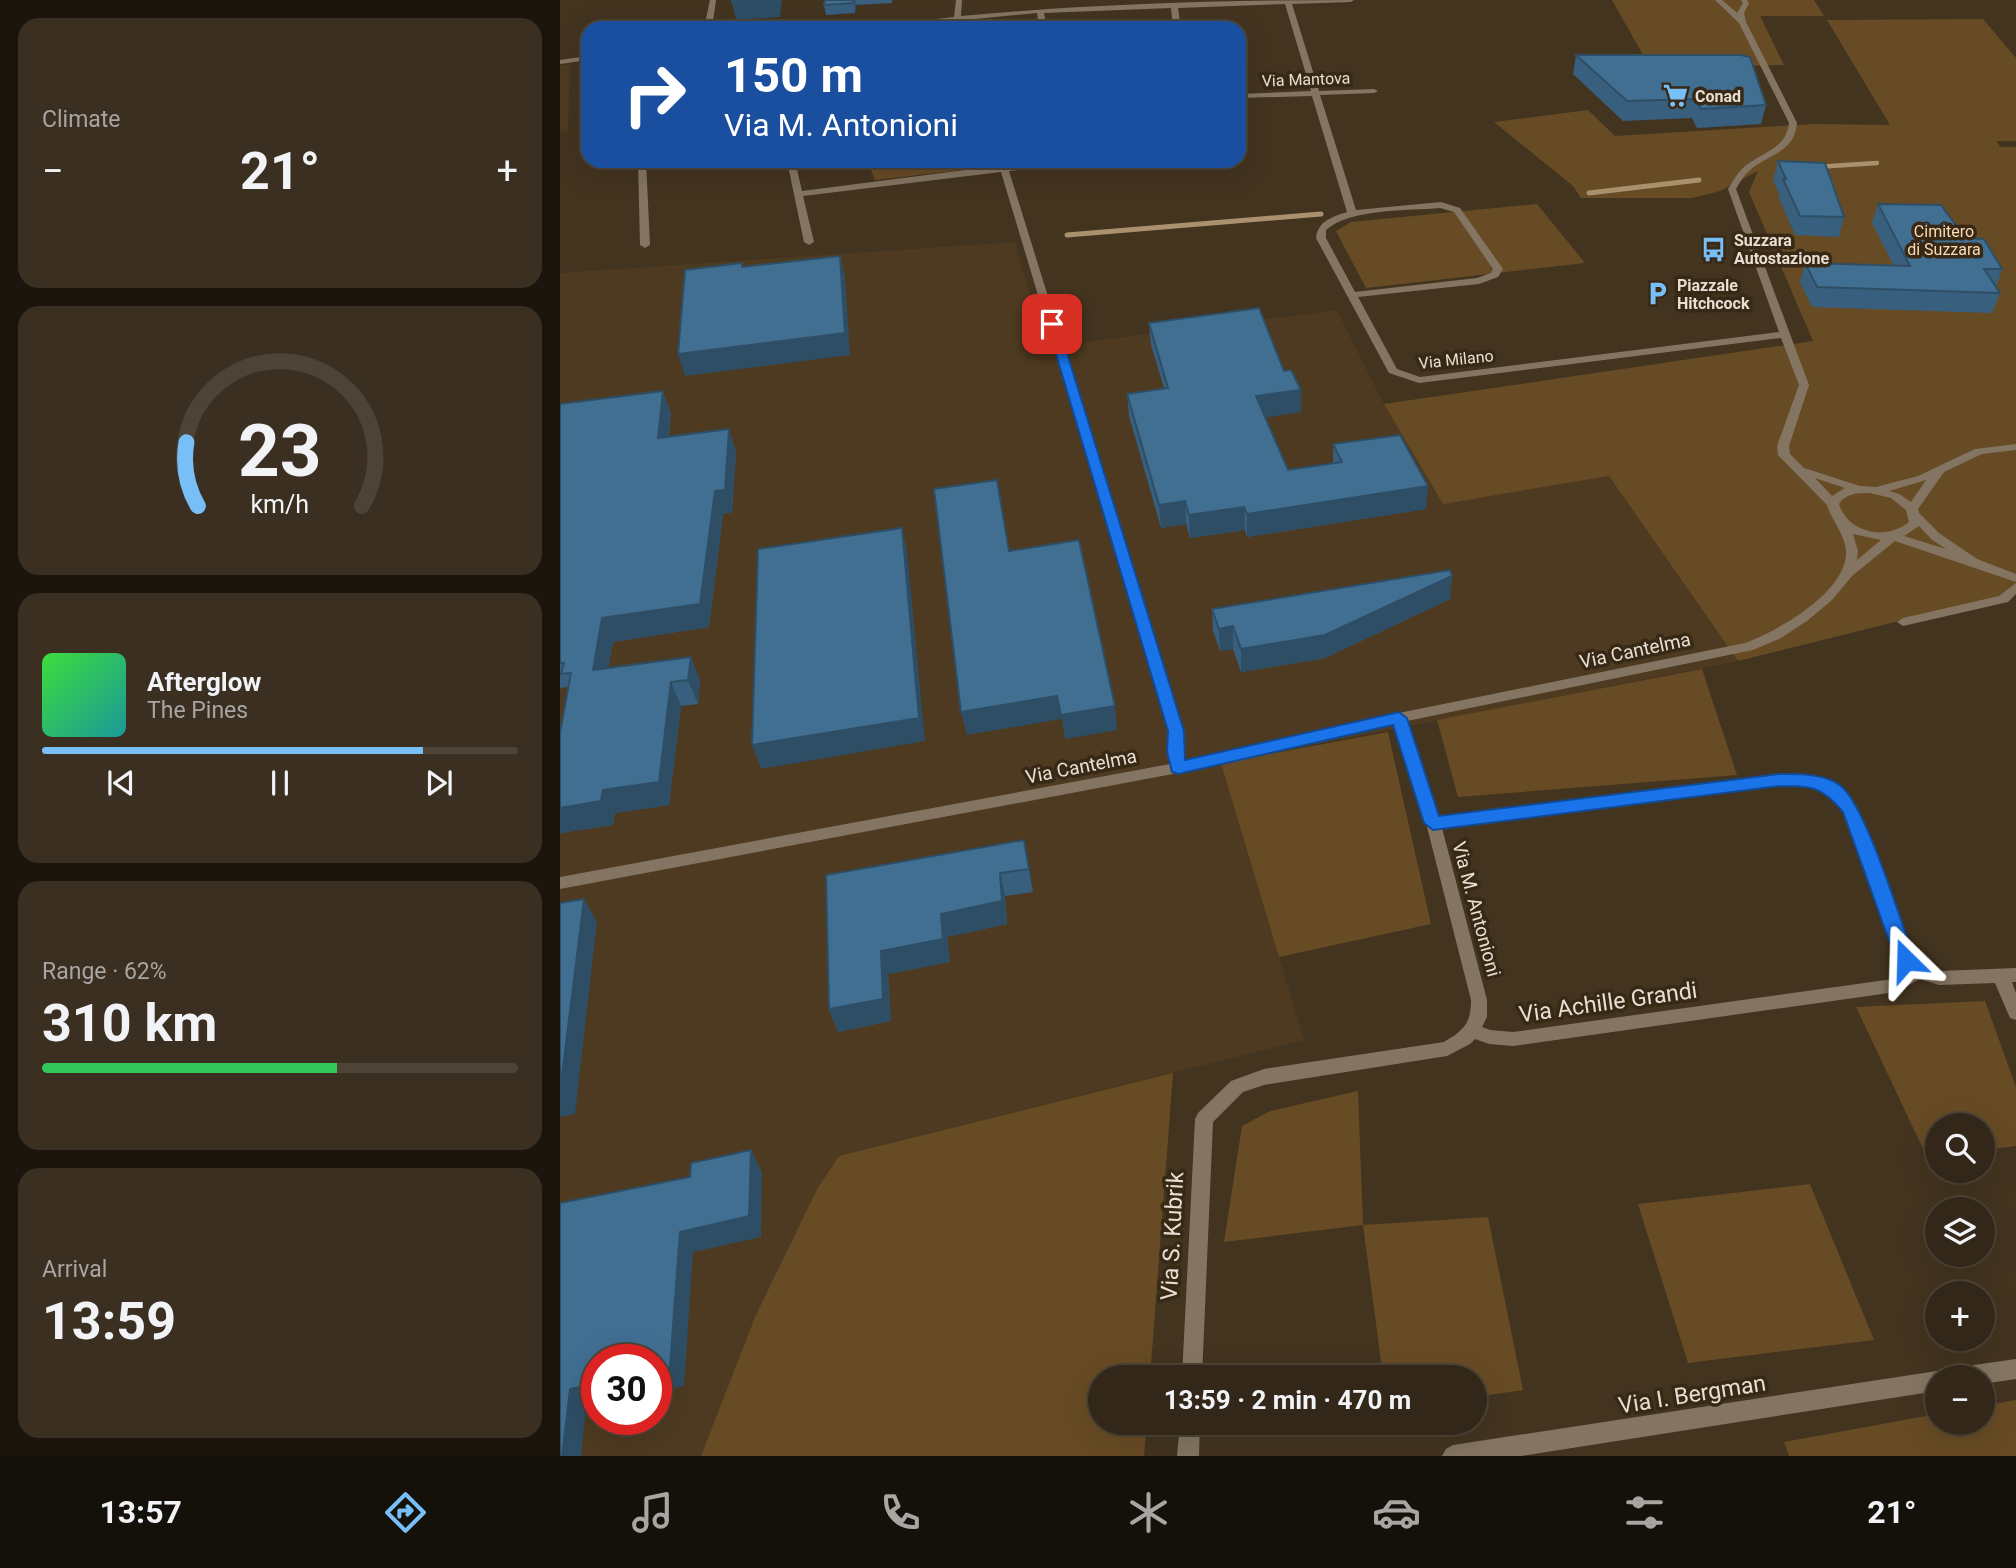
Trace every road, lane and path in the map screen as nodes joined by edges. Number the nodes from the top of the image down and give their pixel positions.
1 (713, 0) edge
2 (959, 0) edge
3 (1351, 0) edge
4 (1755, 0) edge
5 (1709, 1) edge
6 (1288, 3) junction
7 (1721, 3) edge
8 (1744, 4) edge
9 (1174, 6) junction
10 (1041, 11) junction
11 (957, 18) junction
12 (709, 21) edge
13 (933, 21) edge
14 (1043, 21) edge
15 (1176, 21) edge
16 (1742, 22) junction
17 (581, 59) edge
18 (560, 62) edge
19 (1374, 91) dead end
20 (1315, 92) junction
21 (1246, 96) edge
22 (642, 168) edge
23 (792, 168) edge
24 (1004, 168) joint
25 (798, 194) junction
26 (1352, 213) junction
27 (810, 242) dead end
28 (645, 245) dead end
29 (1351, 295) junction
30 (1785, 334) junction
31 (2016, 447) edge
32 (1800, 470) junction
33 (1940, 470) junction
34 (1857, 489) junction
35 (1877, 490) junction
36 (1833, 504) junction
37 (1914, 513) junction
38 (1844, 524) junction
39 (1893, 536) junction
40 (1973, 562) junction
41 (1848, 573) junction
42 (2016, 578) edge
43 (2016, 587) edge
44 (1903, 622) dead end
45 (1399, 718) junction
46 (1178, 768) junction
47 (1433, 823) junction
48 (560, 883) edge
49 (1918, 972) junction
50 (2009, 976) edge
51 (2016, 1013) edge
52 (1472, 1030) junction
53 (1193, 1365) edge
54 (2016, 1369) edge
55 (1995, 1372) edge
56 (1925, 1383) edge
57 (1189, 1435) edge
58 (1188, 1456) edge
59 (1453, 1456) edge

1 - 12 street
2 - 11 street
3 - 6 street
4 - 8 street
5 - 7 street
6 - 9 street
6 - 20 street
7 - 16 street
8 - 16 street
9 - 10 street
9 - 15 street
10 - 11 street
10 - 14 street
11 - 13 street
16 - 30 street
17 - 18 street
19 - 20 street, Via Mantova
20 - 21 street, Via Mantova
20 - 26 street
22 - 28 street
23 - 25 street
24 - 25 street
24 - 46 street
25 - 27 street
26 - 29 street, Via Milano
26 - 29 street
29 - 30 street, Via Milano
30 - 32 street
31 - 33 street
32 - 34 street
32 - 36 street
33 - 35 street
33 - 37 street, Via Cantelma
34 - 35 street
34 - 36 street
35 - 37 street
36 - 38 street
37 - 39 street, Via Cantelma
37 - 40 street
38 - 39 street
38 - 41 street
39 - 40 street
39 - 41 street, Via Cantelma
40 - 42 street
41 - 45 street, Via Cantelma
43 - 44 street
45 - 46 street, Via Cantelma
45 - 47 street, Via M. Antonioni
46 - 48 street, Via Cantelma
47 - 49 street
47 - 52 street, Via M. Antonioni
49 - 50 street
49 - 52 street, Via Achille Grandi
50 - 51 street
52 - 53 street, Via S. Kubrik
54 - 55 street
56 - 59 street, Via I. Bergman
57 - 58 street

